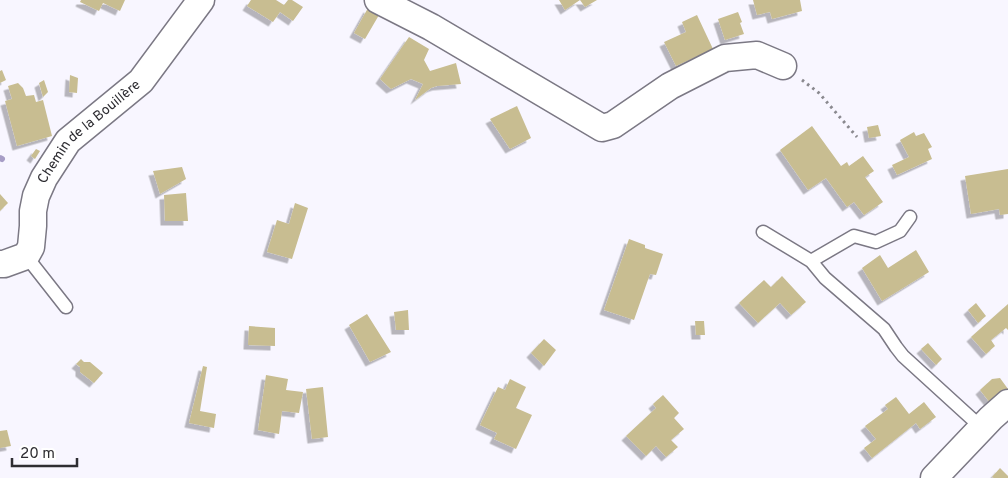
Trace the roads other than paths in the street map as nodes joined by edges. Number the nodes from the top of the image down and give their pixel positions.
1 (202, 0) edge
2 (378, 0) edge
3 (784, 66) road end
4 (910, 217) dead end
5 (763, 232) dead end
6 (26, 256) junction
7 (811, 261) junction
8 (0, 264) edge
9 (66, 308) dead end
10 (1008, 403) edge
11 (982, 428) junction
12 (934, 478) edge

1 - 6 street, Chemin de la Bouillère
2 - 3 street
4 - 7 lane
5 - 7 lane
6 - 8 street
6 - 9 lane
7 - 11 lane
10 - 11 street
11 - 12 street

